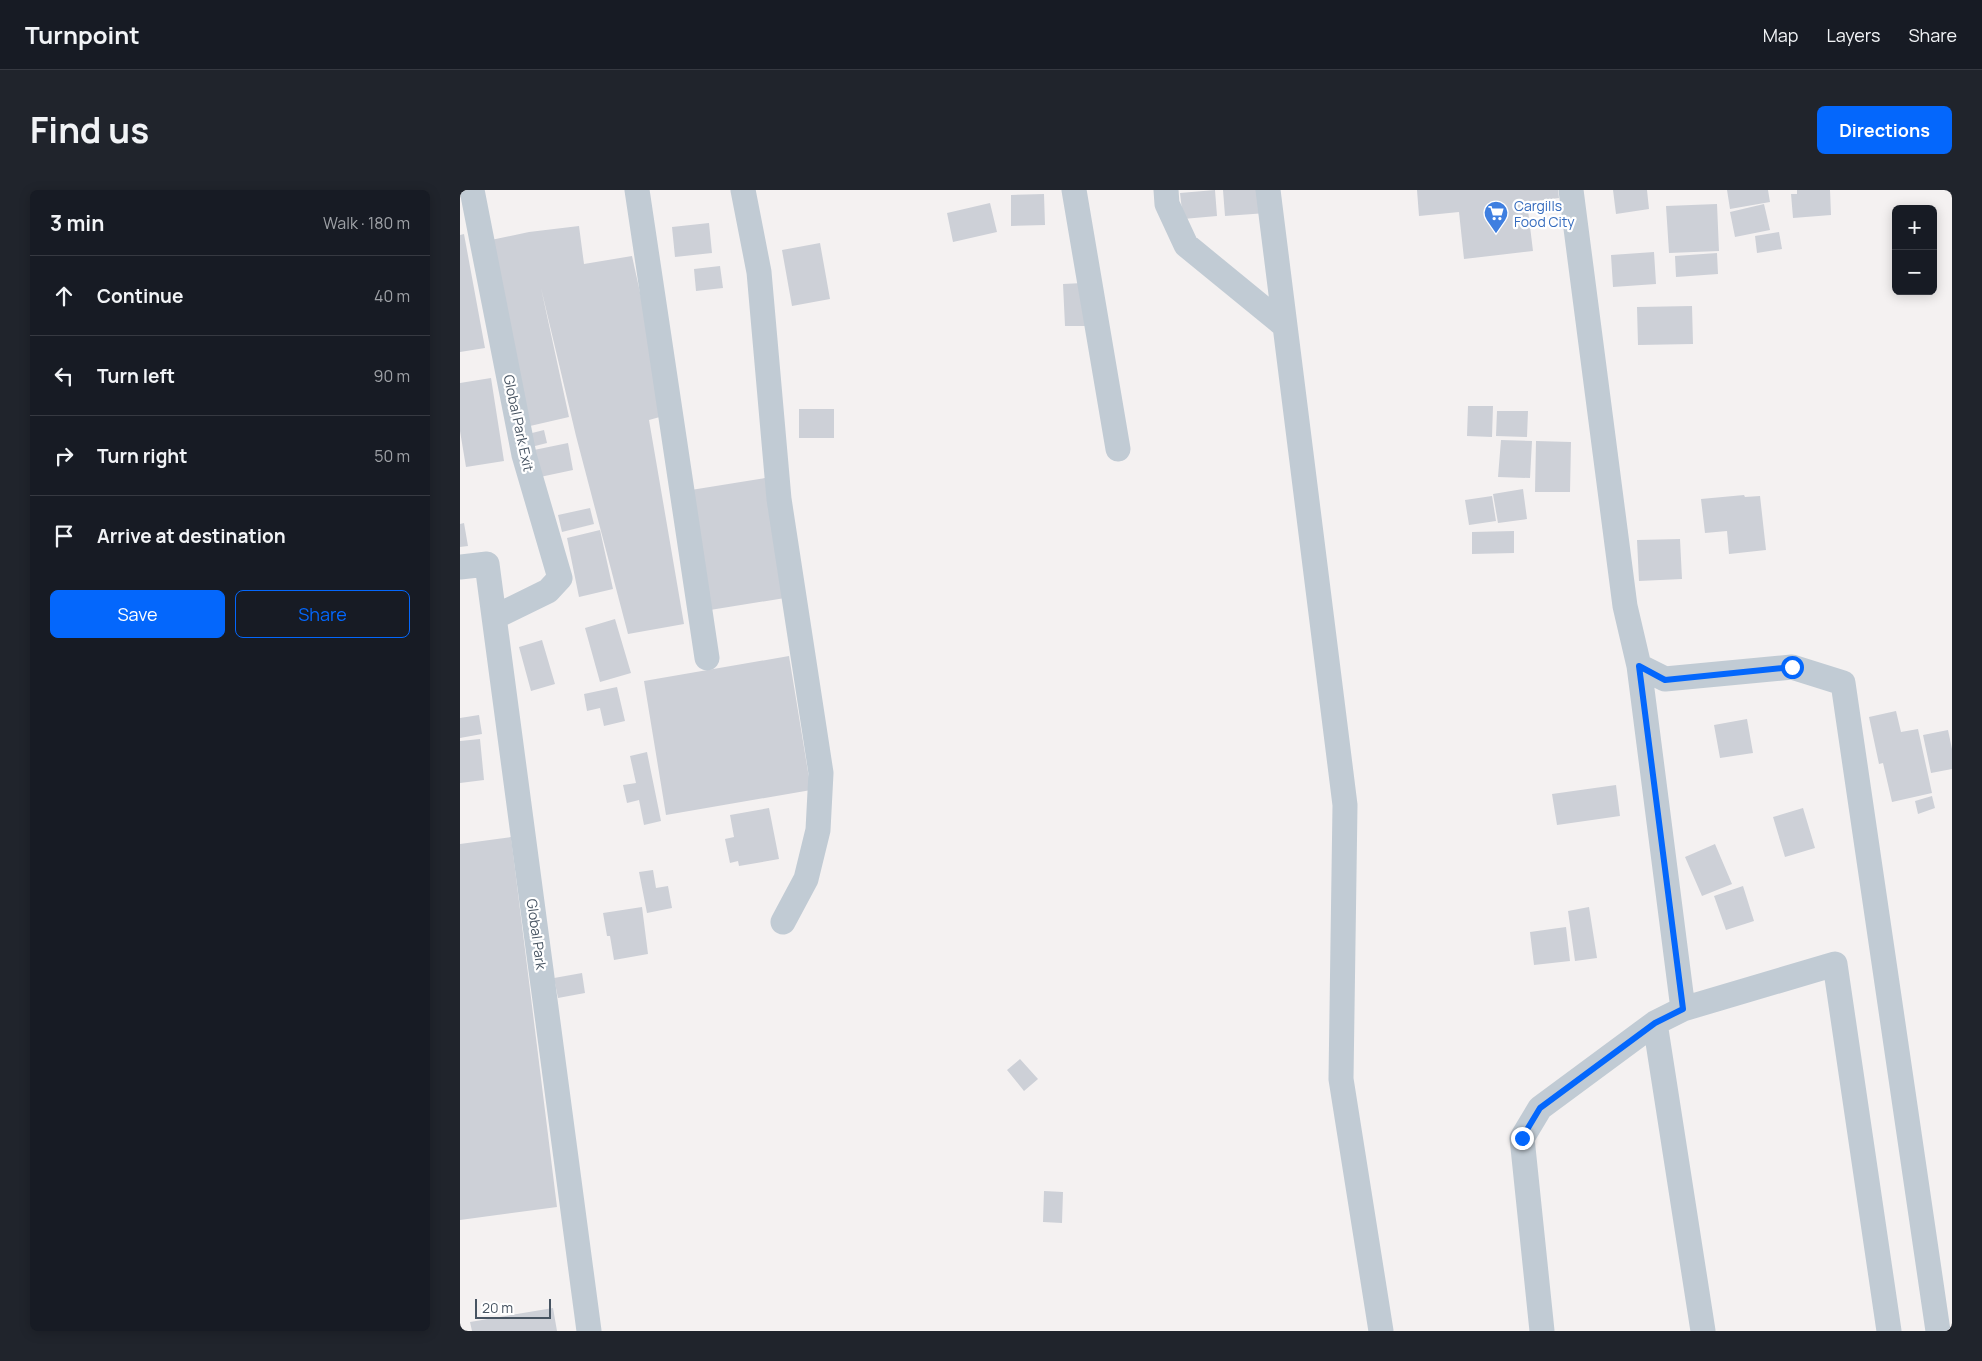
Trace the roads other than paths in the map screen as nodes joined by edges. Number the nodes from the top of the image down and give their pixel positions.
1 (472, 190) edge
2 (637, 190) edge
3 (743, 190) edge
4 (1074, 190) edge
5 (1166, 190) edge
6 (1268, 190) edge
7 (1572, 190) edge
8 (1285, 326) junction
9 (1118, 449) dead end
10 (460, 567) edge
11 (495, 616) junction
12 (707, 658) dead end
13 (1639, 666) junction
14 (783, 922) dead end
15 (1683, 1009) junction
16 (1655, 1023) junction
17 (589, 1331) edge
18 (1381, 1331) edge
19 (1542, 1331) edge
20 (1703, 1331) edge
21 (1889, 1331) edge
22 (1938, 1331) edge

1 - 11 street, Global Park Exit
2 - 12 street
3 - 14 street
4 - 9 street
5 - 8 street
6 - 8 street
7 - 13 street
8 - 18 street
10 - 11 street, Global Park
11 - 17 street, Global Park
13 - 15 street
13 - 22 street
15 - 16 street
15 - 21 street
16 - 19 street
16 - 20 street

